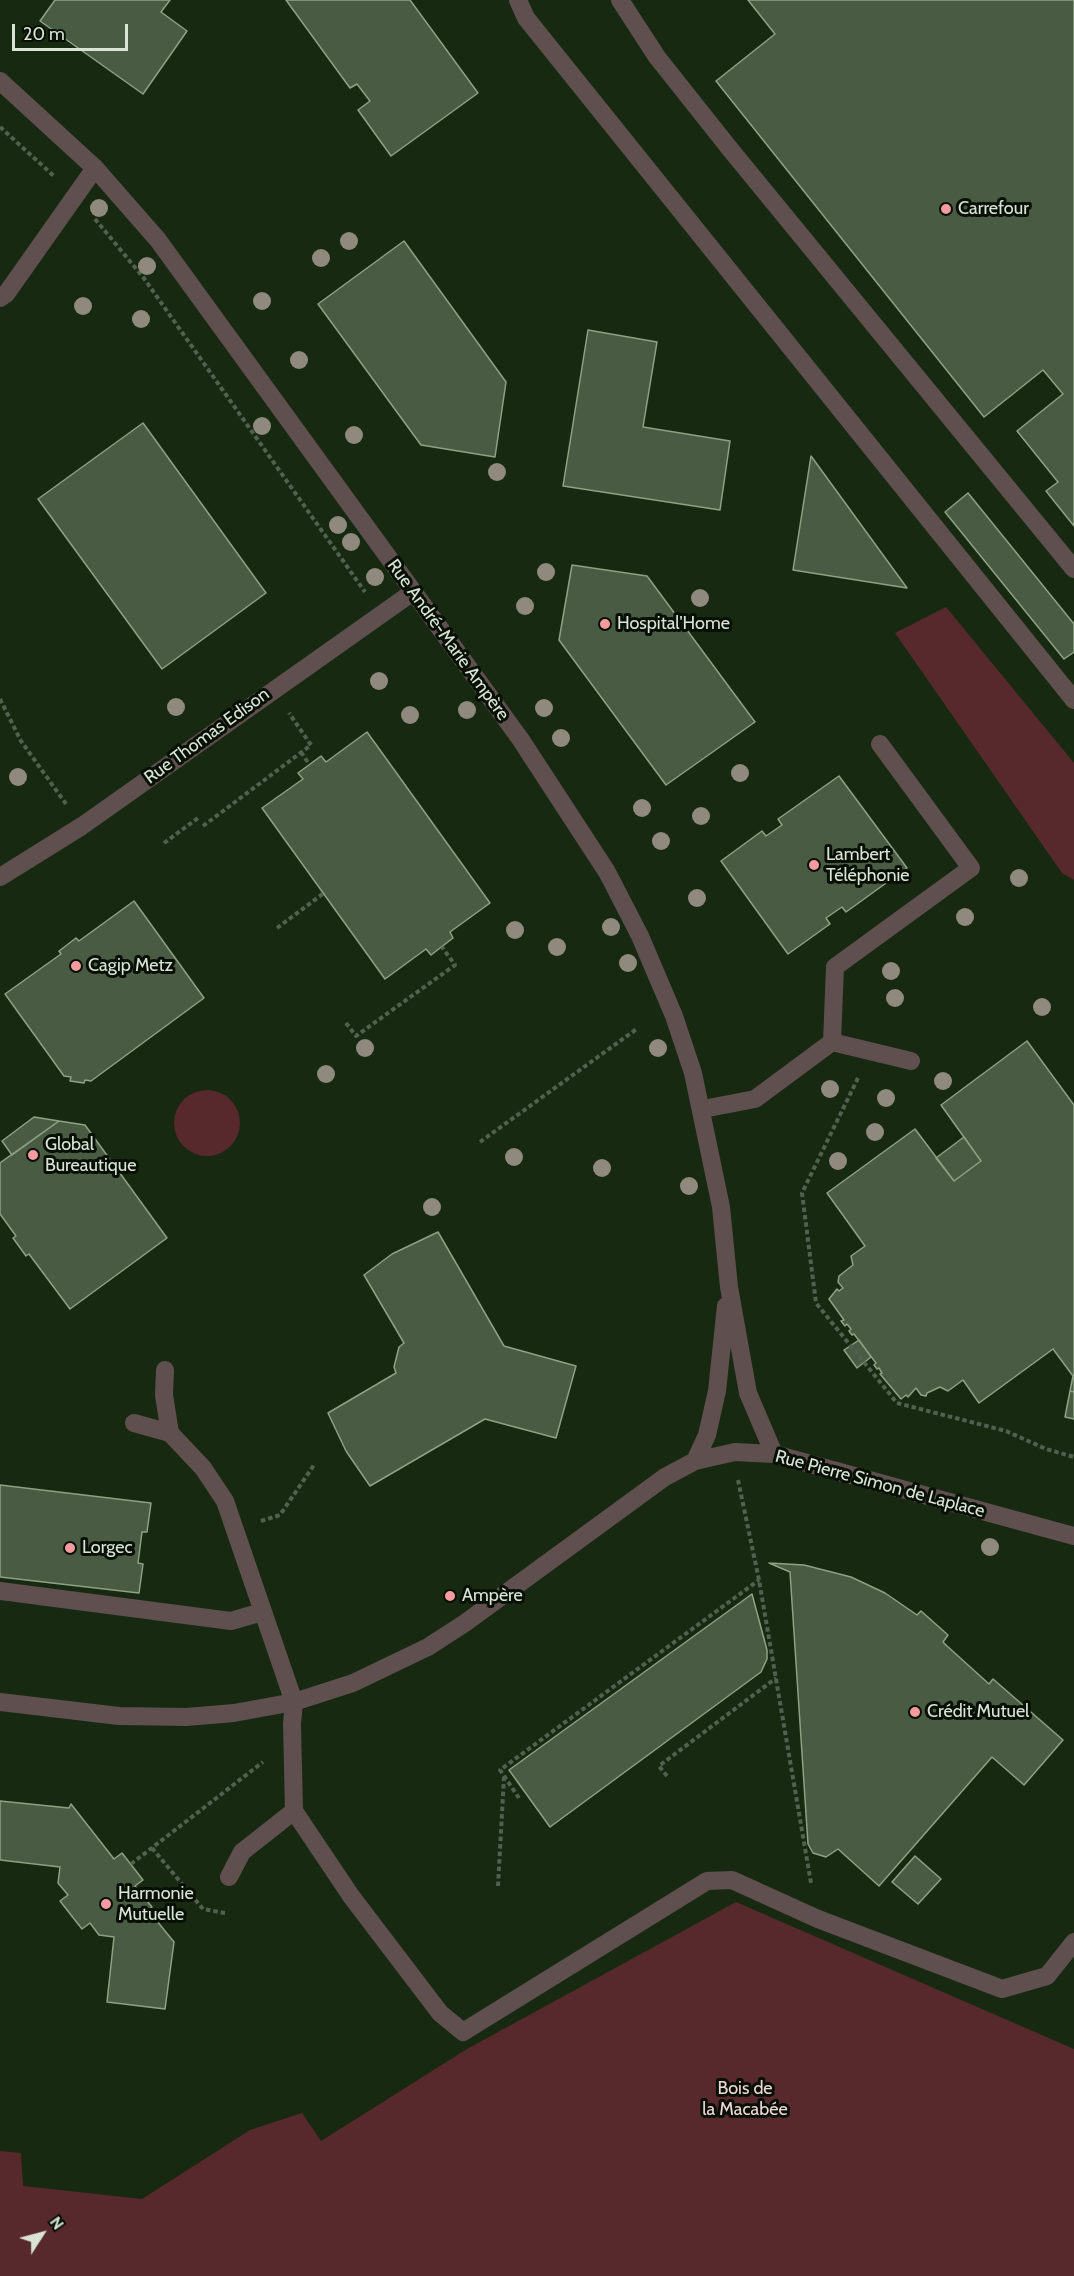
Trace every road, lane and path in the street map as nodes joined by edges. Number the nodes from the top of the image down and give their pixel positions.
1 (518, 0) edge
2 (620, 0) edge
3 (0, 81) edge
4 (0, 127) edge
5 (95, 168) junction
6 (75, 194) junction
7 (0, 298) edge
8 (1074, 569) edge
9 (413, 592) junction
10 (382, 615) junction
11 (0, 699) edge
12 (1074, 700) edge
13 (287, 710) dead end
14 (880, 744) dead end
15 (301, 752) junction
16 (309, 764) dead end
17 (198, 818) dead end
18 (82, 826) junction
19 (203, 826) dead end
20 (164, 843) dead end
21 (0, 877) edge
22 (324, 893) dead end
23 (277, 928) dead end
24 (442, 947) dead end
25 (346, 1023) dead end
26 (638, 1028) dead end
27 (832, 1042) junction
28 (871, 1050) junction
29 (911, 1061) dead end
30 (703, 1109) junction
31 (480, 1142) dead end
32 (729, 1287) junction
33 (165, 1370) dead end
34 (134, 1424) dead end
35 (170, 1433) junction
36 (735, 1452) junction
37 (774, 1454) junction
38 (1074, 1457) edge
39 (695, 1461) junction
40 (314, 1465) dead end
41 (234, 1531) junction
42 (1074, 1536) edge
43 (759, 1580) junction
44 (0, 1591) edge
45 (262, 1612) junction
46 (776, 1678) junction
47 (0, 1702) edge
48 (294, 1702) junction
49 (293, 1755) junction
50 (504, 1776) junction
51 (667, 1776) dead end
52 (519, 1798) dead end
53 (294, 1811) junction
54 (152, 1848) junction
55 (131, 1864) dead end
56 (229, 1877) dead end
57 (498, 1886) dead end
58 (225, 1913) dead end
59 (818, 1919) junction
60 (1074, 1942) edge

1 - 12 street
2 - 8 street
3 - 5 street, Rue André-Marie Ampère
4 - 6 path
5 - 6 street
5 - 9 street, Rue André-Marie Ampère
6 - 7 street
6 - 10 path
9 - 10 street, Rue Thomas Edison
9 - 30 street, Rue André-Marie Ampère
10 - 18 street, Rue Thomas Edison
11 - 18 path
13 - 15 path
14 - 27 street
15 - 16 path
15 - 19 path
17 - 20 path
18 - 21 street, Rue Thomas Edison
22 - 23 path
24 - 25 path
26 - 31 path
27 - 28 street
27 - 30 street
28 - 29 street
28 - 38 path
30 - 32 street, Rue André-Marie Ampère
32 - 37 street, Rue André-Marie Ampère
32 - 39 street, Rue André-Marie Ampère
33 - 35 street
34 - 35 street
35 - 41 street
36 - 37 street, Rue Pierre Simon de Laplace
36 - 39 street, Rue Pierre Simon de Laplace
36 - 43 path
37 - 42 street, Rue Pierre Simon de Laplace
39 - 48 street, Rue Pierre Simon de Laplace
40 - 41 path
41 - 45 street
43 - 46 path
43 - 50 path
44 - 45 street
45 - 48 street
46 - 51 path
46 - 59 path
47 - 48 street, Rue Pierre Simon de Laplace
48 - 49 street
49 - 53 street
49 - 54 path
50 - 52 path
50 - 57 path
53 - 56 street
53 - 59 street
54 - 55 path
54 - 58 path
59 - 60 street

